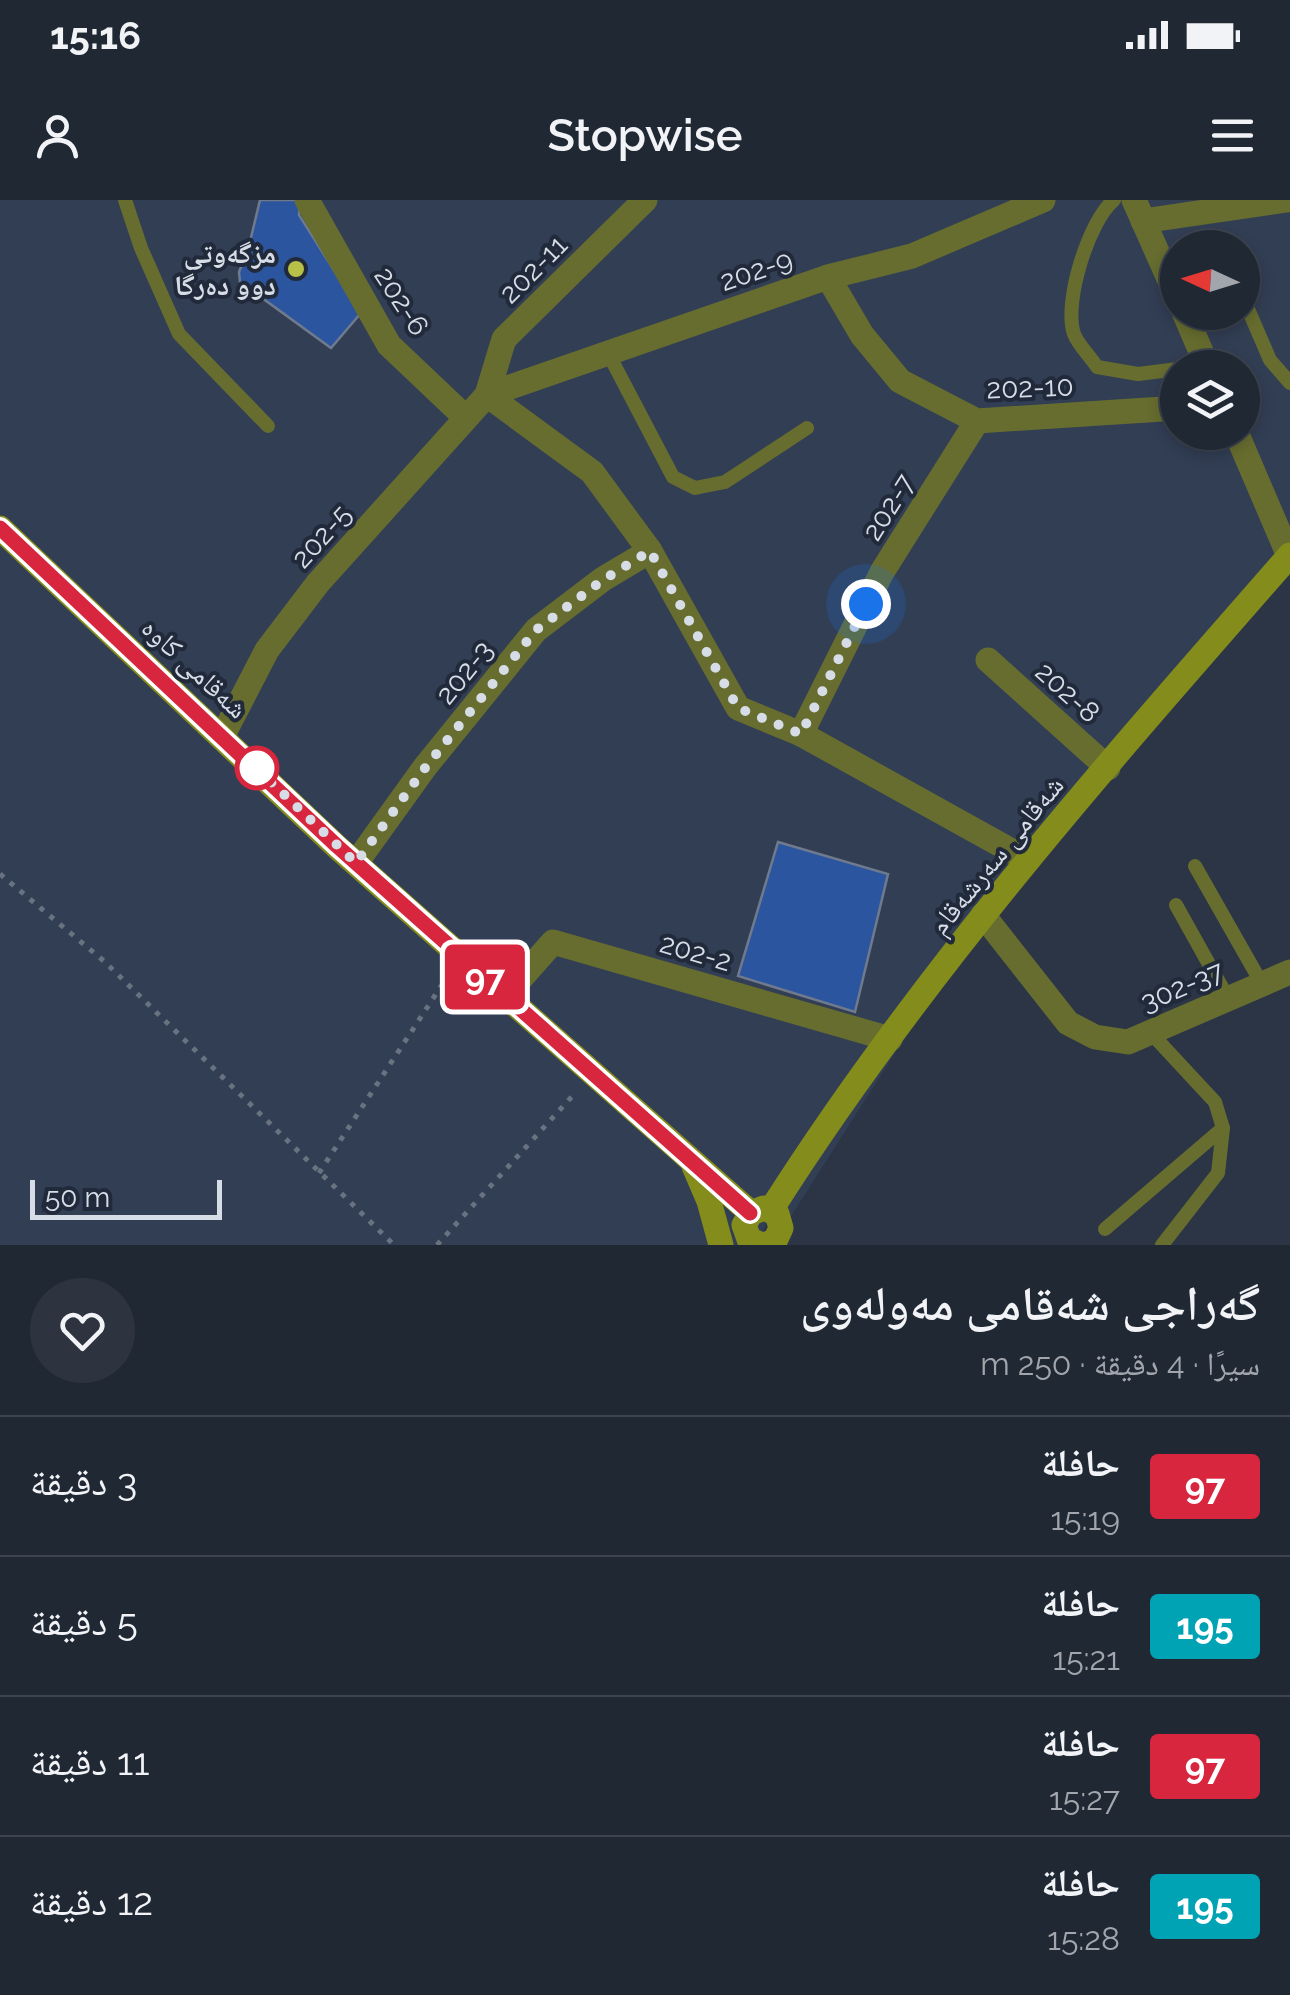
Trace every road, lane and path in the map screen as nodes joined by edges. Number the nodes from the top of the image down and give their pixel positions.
1 (125, 200) edge
2 (307, 200) edge
3 (645, 200) edge
4 (1044, 200) edge
5 (1114, 200) edge
6 (1276, 202) edge
7 (1138, 210) edge
8 (1160, 259) edge
9 (828, 277) junction
10 (1257, 330) edge
11 (608, 353) junction
12 (1160, 371) edge
13 (1290, 382) edge
14 (487, 394) junction
15 (1160, 409) edge
16 (466, 418) junction
17 (976, 421) junction
18 (268, 426) dead end
19 (807, 428) dead end
20 (1244, 450) edge
21 (0, 528) edge
22 (650, 551) junction
23 (1290, 556) edge
24 (988, 660) dead end
25 (801, 734) junction
26 (223, 735) junction
27 (1108, 768) junction
28 (1028, 860) junction
29 (356, 863) junction
30 (1196, 866) dead end
31 (0, 874) edge
32 (1176, 904) dead end
33 (982, 915) junction
34 (461, 956) junction
35 (1290, 972) edge
36 (1262, 984) junction
37 (506, 995) junction
38 (1229, 1000) junction
39 (1150, 1032) junction
40 (890, 1039) junction
41 (593, 1073) junction
42 (1223, 1128) junction
43 (690, 1157) junction
44 (320, 1173) junction
45 (1105, 1229) dead end
46 (762, 1235) edge
47 (394, 1245) edge
48 (436, 1245) edge
49 (720, 1245) edge
50 (1162, 1245) edge

1 - 18 lane
2 - 16 street, 202-6
3 - 14 street, 202-11
4 - 9 street, 202-9
5 - 12 lane
6 - 7 street
7 - 8 street
9 - 11 street, 202-9
9 - 17 street, 202-10
10 - 13 lane
11 - 14 street, 202-9
11 - 19 lane
14 - 16 street, 202-5
14 - 22 street
15 - 17 street, 202-10
16 - 26 street, 202-5
17 - 25 street, 202-7
20 - 23 street
21 - 26 main road, شەقامی کاوە
22 - 25 street
22 - 29 street, 202-3
23 - 27 main road, شەقامی سەرشەقام
24 - 27 street, 202-8
25 - 28 street
26 - 29 main road, شەقامی کاوە
27 - 28 main road, شەقامی سەرشەقام
28 - 33 main road, شەقامی سەرشەقام
29 - 34 main road, شەقامی کاوە
30 - 36 lane
31 - 44 path
32 - 38 lane
33 - 39 street, 302-37
33 - 40 main road, شەقامی سەرشەقام
34 - 37 main road, شەقامی کاوە
34 - 44 path
35 - 36 street, 302-37
36 - 38 street, 302-37
37 - 40 street, 202-2
37 - 41 main road, شەقامی کاوە
38 - 39 street, 302-37
39 - 42 lane
40 - 46 main road, شەقامی سەرشەقام
41 - 43 main road, شەقامی کاوە
41 - 48 path
42 - 45 lane
42 - 50 lane
43 - 46 main road, شەقامی کاوە
43 - 49 main road
44 - 47 path

